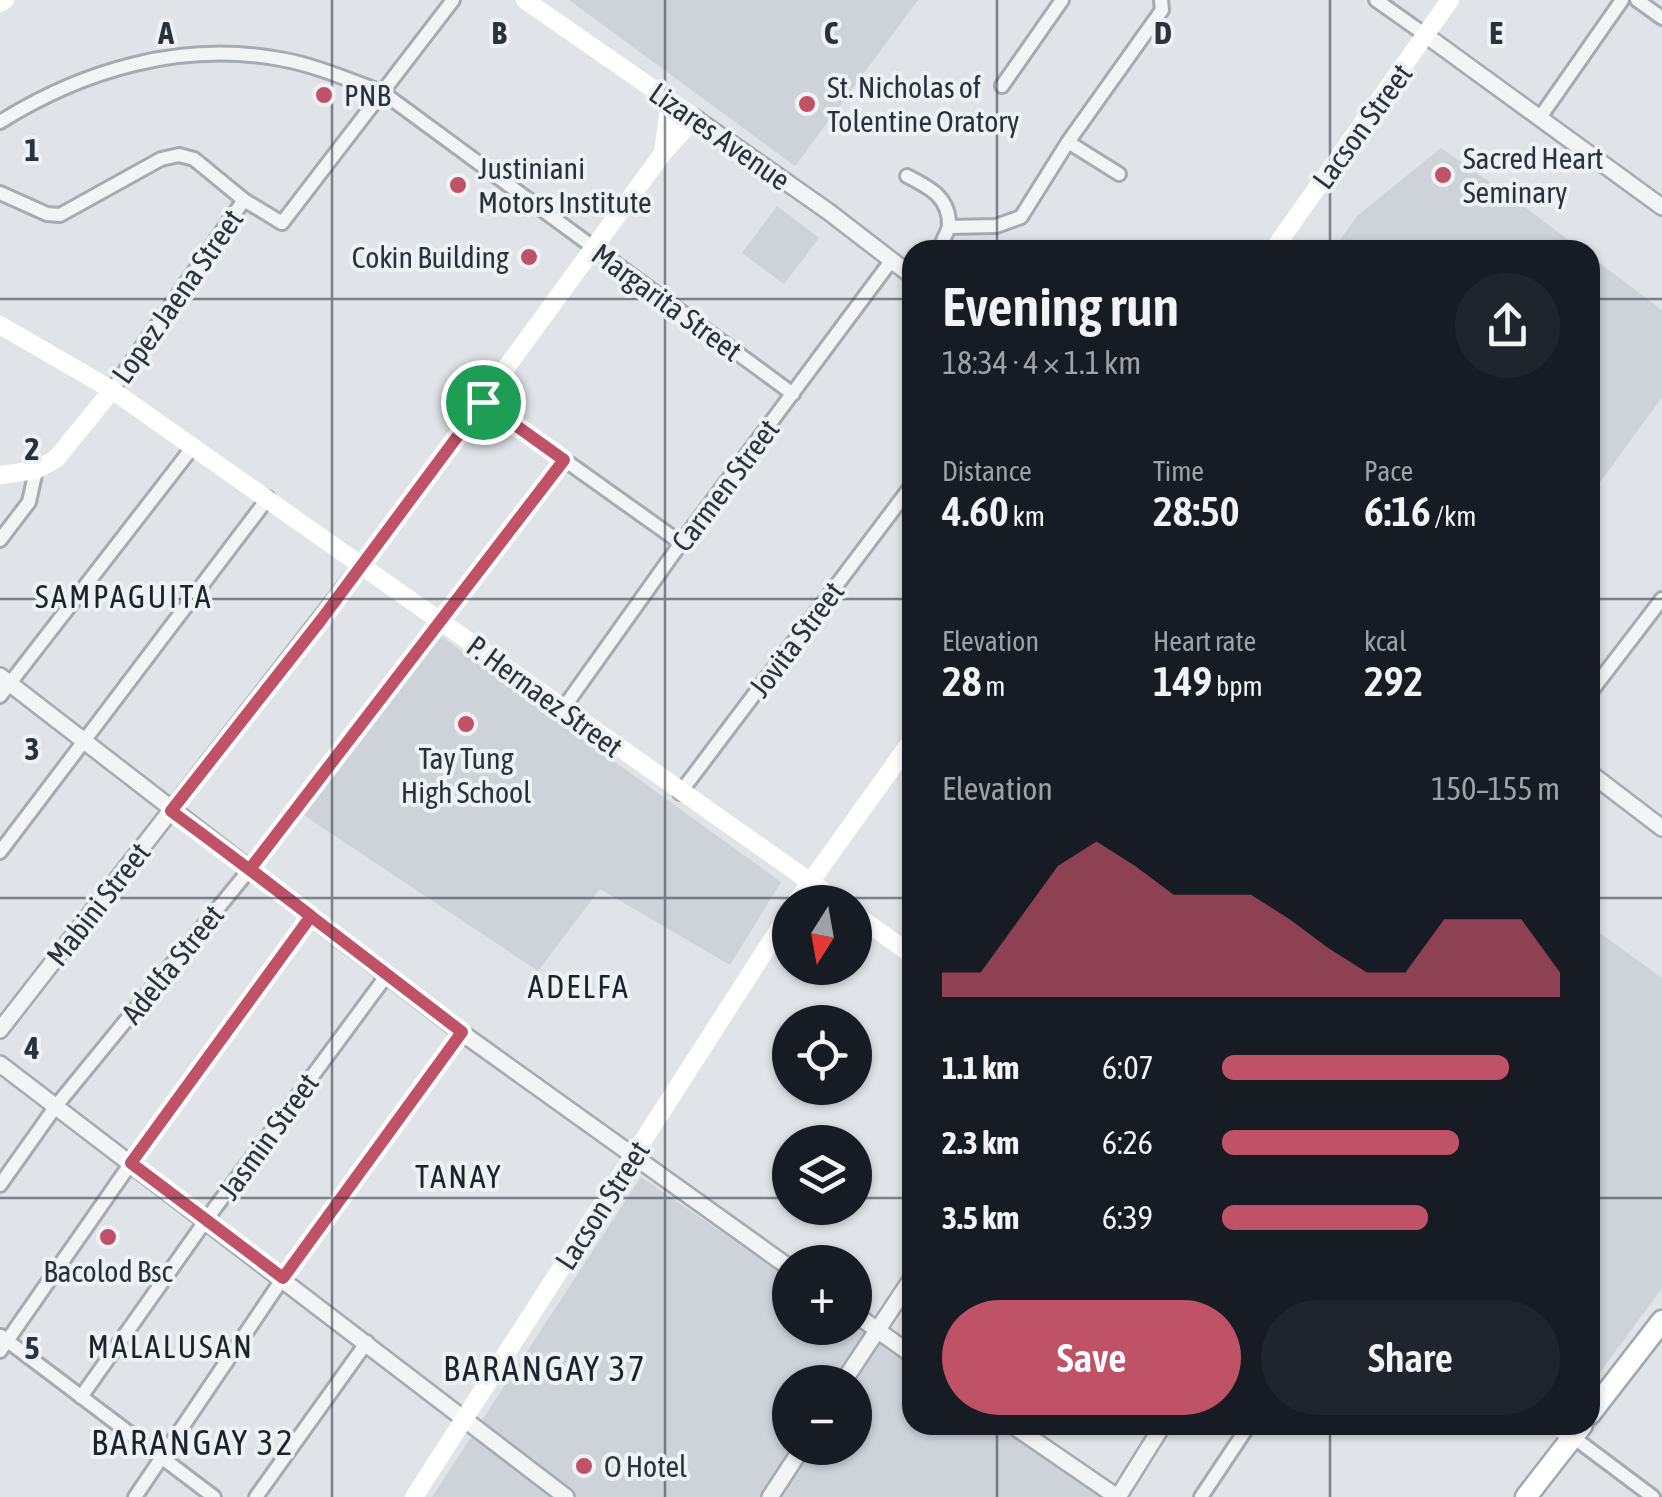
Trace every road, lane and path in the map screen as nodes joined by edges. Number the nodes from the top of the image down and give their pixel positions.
1 (453, 0) edge
2 (525, 0) edge
3 (1062, 0) edge
4 (1161, 0) edge
5 (1376, 0) edge
6 (1450, 0) edge
7 (1622, 0) edge
8 (1637, 0) edge
9 (1662, 18) edge
10 (1426, 36) junction
11 (1002, 86) dead end
12 (382, 92) junction
13 (670, 101) junction
14 (1541, 116) junction
15 (695, 118) junction
16 (0, 122) edge
17 (1068, 142) junction
18 (663, 152) junction
19 (1119, 174) dead end
20 (907, 176) dead end
21 (0, 194) edge
22 (244, 200) junction
23 (1662, 207) edge
24 (949, 228) junction
25 (943, 240) edge
26 (1280, 240) edge
27 (595, 248) junction
28 (891, 261) junction
29 (902, 269) edge
30 (0, 325) edge
31 (112, 390) junction
32 (793, 394) junction
33 (483, 402) junction
34 (192, 448) junction
35 (564, 460) junction
36 (36, 470) junction
37 (0, 475) edge
38 (268, 498) junction
39 (902, 499) edge
40 (0, 540) edge
41 (681, 543) junction
42 (362, 565) junction
43 (1661, 602) edge
44 (438, 620) junction
45 (1600, 680) edge
46 (3, 685) edge
47 (562, 710) junction
48 (82, 742) junction
49 (902, 754) edge
50 (1600, 781) edge
51 (680, 794) junction
52 (171, 811) junction
53 (1662, 828) edge
54 (0, 852) edge
55 (250, 869) junction
56 (810, 881) junction
57 (807, 885) edge
58 (816, 885) edge
59 (311, 916) junction
60 (872, 926) edge
61 (772, 940) edge
62 (902, 948) edge
63 (387, 975) junction
64 (0, 1030) edge
65 (462, 1032) junction
66 (0, 1064) edge
67 (56, 1106) junction
68 (633, 1156) junction
69 (131, 1163) junction
70 (0, 1184) edge
71 (206, 1220) junction
72 (772, 1255) edge
73 (283, 1278) junction
74 (902, 1293) edge
75 (1662, 1321) edge
76 (872, 1326) edge
77 (877, 1330) junction
78 (2, 1342) edge
79 (367, 1342) junction
80 (902, 1348) edge
81 (855, 1365) edge
82 (81, 1397) junction
83 (1600, 1401) edge
84 (465, 1418) junction
85 (1027, 1435) edge
86 (1157, 1435) edge
87 (1242, 1435) edge
88 (1566, 1435) edge
89 (1577, 1435) edge
90 (160, 1457) junction
91 (791, 1465) edge
92 (135, 1497) edge
93 (214, 1497) edge
94 (256, 1497) edge
95 (414, 1497) edge
96 (566, 1497) edge
97 (770, 1497) edge
98 (1118, 1497) edge
99 (1201, 1497) edge
100 (1526, 1497) edge
101 (1653, 1497) edge

1 - 12 street, Lopez Jaena Street
2 - 13 main road, Lizares Avenue
3 - 11 street
4 - 17 street
5 - 10 street
6 - 10 main road, Lacson Street
7 - 14 street
8 - 9 street
10 - 14 street
10 - 26 main road, Lacson Street
12 - 16 street, Margarita Street
12 - 22 street, Lopez Jaena Street
12 - 27 street, Margarita Street
13 - 15 main road, Lizares Avenue
13 - 18 main road, Mabini Street
14 - 23 street
15 - 18 main road, Mabini Street
15 - 28 street, Lizares Avenue
17 - 19 street
17 - 24 street
18 - 27 main road, Mabini Street
20 - 24 street
21 - 22 street
22 - 31 street, Lopez Jaena Street
24 - 25 street
27 - 32 street, Margarita Street
27 - 33 main road, Mabini Street
28 - 29 street, Lizares Avenue
28 - 32 street, Carmen Street
30 - 31 main road, P. Hernaez Street
31 - 34 main road, P. Hernaez Street
31 - 36 main road, Lopez Jaena Street
32 - 41 street, Carmen Street
33 - 35 street
33 - 42 main road, Mabini Street
34 - 38 main road, P. Hernaez Street
34 - 46 street
35 - 41 street
35 - 44 street, Adelfa Street
36 - 37 main road
36 - 40 street
38 - 42 main road, P. Hernaez Street
38 - 48 street
39 - 51 street, Jovita Street
41 - 47 street, Carmen Street
42 - 44 main road, P. Hernaez Street
42 - 52 street, Mabini Street
43 - 45 street
44 - 47 main road, P. Hernaez Street
44 - 55 street, Adelfa Street
46 - 48 street
47 - 51 main road, P. Hernaez Street
48 - 52 street
48 - 54 street
49 - 56 main road
50 - 53 street
51 - 56 main road, P. Hernaez Street
52 - 55 street
52 - 64 street, Mabini Street
55 - 59 street
55 - 67 street, Adelfa Street
56 - 57 main road
56 - 58 main road, P. Hernaez Street
59 - 63 street
59 - 69 street
60 - 62 main road
61 - 68 main road, Lacson Street
63 - 65 street
63 - 71 street, Jasmin Street
65 - 68 street
65 - 73 street
66 - 67 street
67 - 69 street
67 - 70 street, Adelfa Street
68 - 72 street
68 - 84 main road, Lacson Street
69 - 71 street
69 - 78 street
71 - 73 street
71 - 82 street, Jasmin Street
73 - 79 street
73 - 90 street
74 - 77 street
75 - 83 main road
76 - 77 street
77 - 80 street
77 - 81 street
78 - 82 street
79 - 84 street
79 - 94 street
82 - 90 street
84 - 95 main road, Lacson Street
84 - 96 street
85 - 98 street
86 - 98 street
87 - 99 street
88 - 100 main road
89 - 101 street
90 - 92 street
90 - 93 street
91 - 97 street

